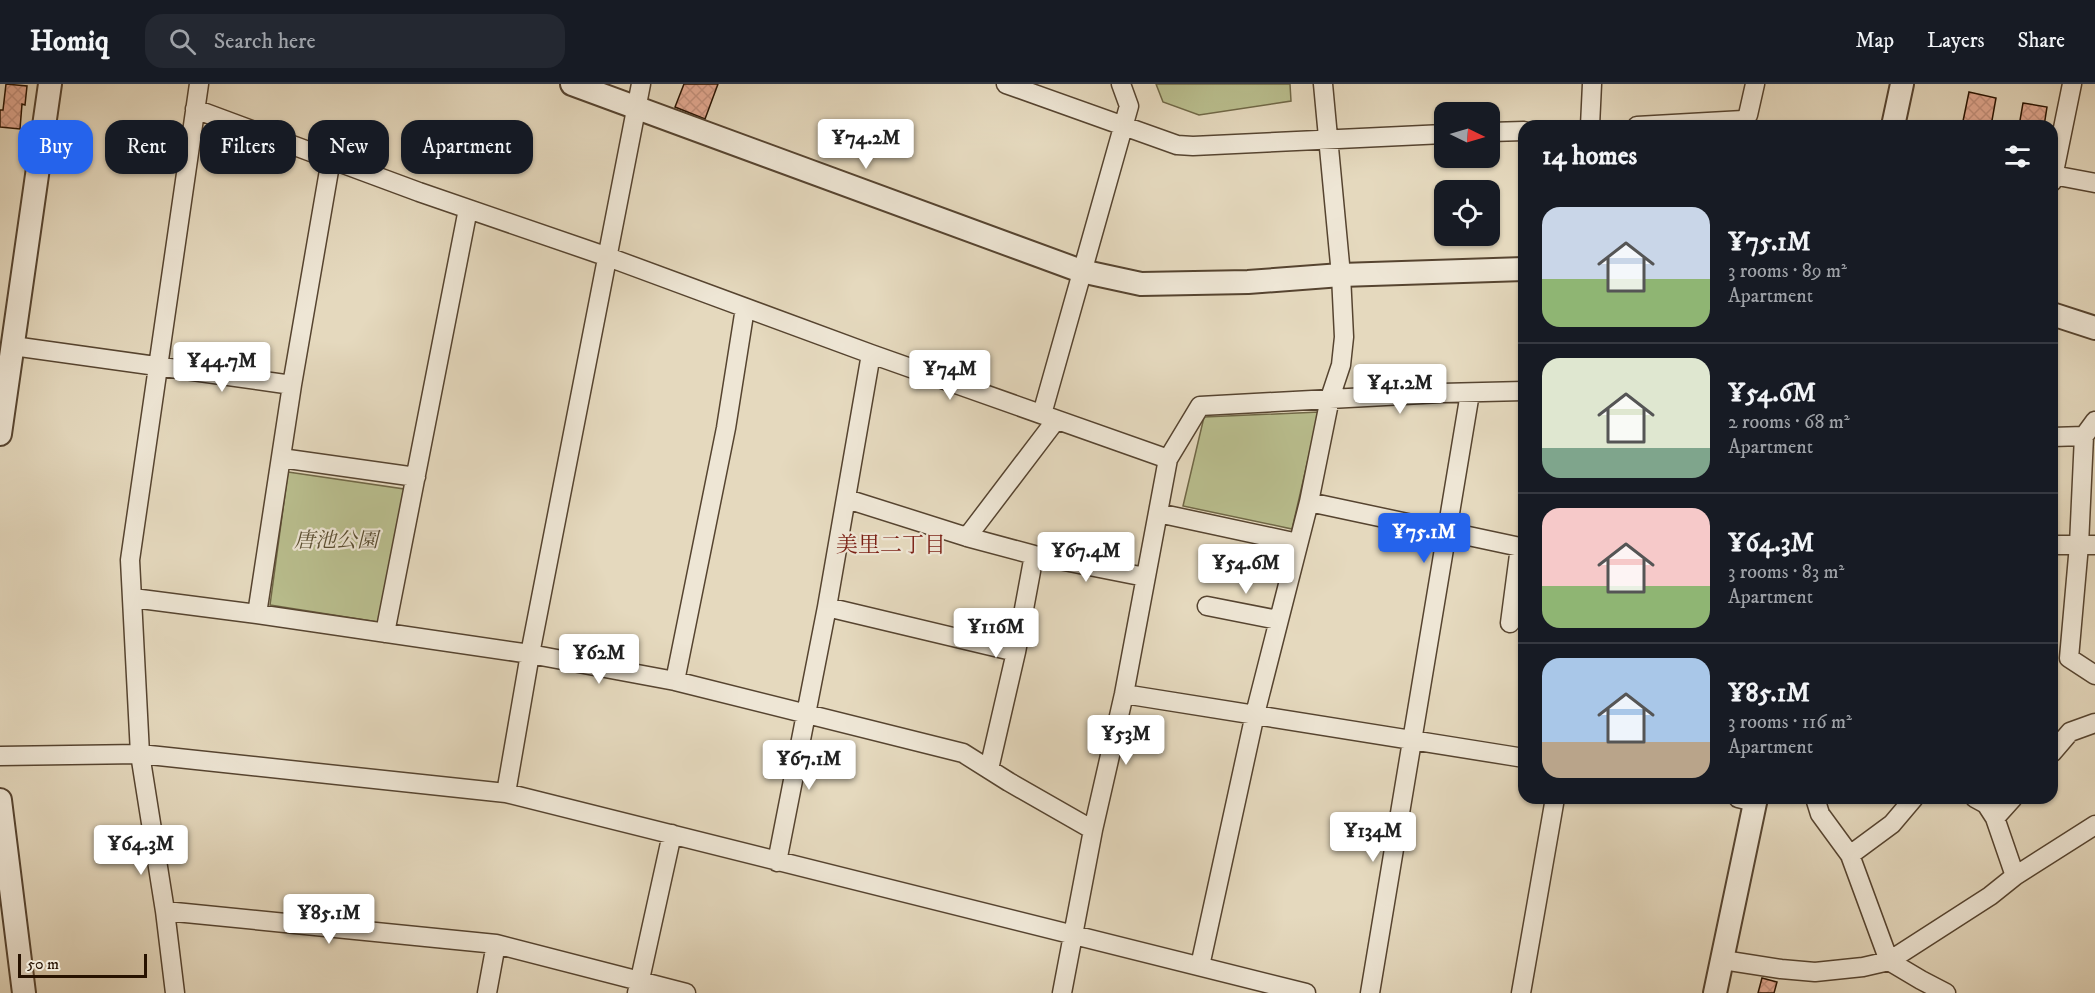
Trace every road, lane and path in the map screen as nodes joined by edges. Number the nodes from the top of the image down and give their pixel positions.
1 (50, 84) edge
2 (199, 84) edge
3 (572, 84) edge
4 (641, 84) edge
5 (1006, 84) edge
6 (1121, 84) edge
7 (1323, 84) edge
8 (1592, 84) edge
9 (1755, 84) edge
10 (1902, 84) edge
11 (2072, 84) edge
12 (637, 107) junction
13 (195, 109) junction
14 (1590, 120) edge
15 (1743, 120) edge
16 (1894, 120) edge
17 (1122, 126) junction
18 (1518, 131) edge
19 (1500, 132) edge
20 (1434, 134) edge
21 (1327, 138) junction
22 (308, 151) edge
23 (2058, 154) edge
24 (328, 174) edge
25 (372, 174) edge
26 (2058, 179) edge
27 (2095, 183) edge
28 (468, 209) junction
29 (608, 256) junction
30 (1518, 268) edge
31 (1081, 271) junction
32 (1341, 275) junction
33 (745, 308) junction
34 (2058, 316) edge
35 (2095, 328) edge
36 (13, 346) junction
37 (871, 354) junction
38 (158, 366) junction
39 (292, 385) junction
40 (1518, 391) edge
41 (1470, 393) junction
42 (1330, 398) junction
43 (1049, 417) junction
44 (2090, 429) edge
45 (0, 434) edge
46 (2058, 436) edge
47 (280, 458) junction
48 (1168, 459) junction
49 (416, 477) junction
50 (847, 499) junction
51 (1309, 502) junction
52 (1158, 513) junction
53 (1447, 533) junction
54 (967, 537) junction
55 (1298, 543) junction
56 (2058, 545) edge
57 (2087, 545) edge
58 (1518, 547) edge
59 (1034, 555) junction
60 (1518, 562) edge
61 (1145, 577) junction
62 (133, 598) junction
63 (1207, 606) dead end
64 (827, 607) junction
65 (257, 614) junction
66 (1278, 620) junction
67 (1510, 623) dead end
68 (385, 633) junction
69 (1016, 652) junction
70 (530, 654) junction
71 (2095, 675) edge
72 (675, 681) junction
73 (1124, 694) junction
74 (806, 713) junction
75 (1255, 714) junction
76 (2095, 723) edge
77 (1411, 740) junction
78 (2058, 746) edge
79 (140, 754) junction
80 (0, 756) edge
81 (1518, 757) edge
82 (988, 770) junction
83 (506, 793) junction
84 (0, 800) edge
85 (1554, 804) edge
86 (1749, 804) edge
87 (1817, 804) edge
88 (1909, 804) edge
89 (1986, 804) edge
90 (2008, 804) edge
91 (1995, 818) junction
92 (2095, 825) edge
93 (1093, 830) junction
94 (672, 834) junction
95 (1850, 855) junction
96 (777, 862) junction
97 (4, 876) edge
98 (2015, 876) junction
99 (165, 911) junction
100 (1073, 935) junction
101 (496, 944) junction
102 (1723, 960) junction
103 (1889, 961) junction
104 (1200, 966) junction
105 (638, 987) edge
106 (24, 993) edge
107 (175, 993) edge
108 (487, 993) edge
109 (686, 993) edge
110 (1062, 993) edge
111 (1306, 993) edge
112 (1370, 993) edge
113 (1521, 993) edge
114 (1714, 993) edge
115 (1946, 993) edge

1 - 36 street
2 - 13 street
3 - 12 street
4 - 12 street
5 - 17 street
6 - 17 street
7 - 21 street
8 - 14 street
9 - 15 street
10 - 16 street
11 - 23 street
12 - 29 street
12 - 31 street
13 - 22 street
13 - 38 street
17 - 21 street
17 - 31 street
18 - 19 street
20 - 21 street
21 - 32 street
24 - 39 street
25 - 28 street
26 - 27 street
28 - 29 street
28 - 49 street
29 - 33 street
29 - 70 street
30 - 32 street
31 - 32 street
31 - 43 street
32 - 42 street
33 - 37 street
33 - 72 street
34 - 35 street
36 - 38 street
36 - 45 street
37 - 43 street
37 - 50 street
38 - 39 street
38 - 62 street
39 - 47 street
40 - 41 street
41 - 42 street
41 - 53 street
42 - 48 street
42 - 51 street
43 - 48 street
43 - 54 street
44 - 46 street
44 - 57 street
47 - 49 street
47 - 65 street
48 - 52 street
49 - 68 street
50 - 54 street
50 - 64 street
51 - 53 street
51 - 55 street
52 - 55 street
52 - 61 street
53 - 58 street
53 - 77 street
54 - 59 street
55 - 66 street
56 - 57 street
57 - 71 street
59 - 61 street
59 - 69 street
60 - 67 street
61 - 73 street
62 - 65 street
62 - 79 street
63 - 66 street
64 - 69 street
64 - 74 street
65 - 68 street
66 - 75 street
68 - 70 street
69 - 82 street
70 - 72 street
70 - 83 street
72 - 74 street
73 - 75 street
73 - 93 street
74 - 82 street
74 - 96 street
75 - 77 street
75 - 104 street
76 - 78 street
77 - 81 street
77 - 112 street
79 - 80 street
79 - 83 street
79 - 99 street
82 - 93 street
83 - 94 street
84 - 97 street
85 - 113 street
86 - 102 street
87 - 95 street
88 - 95 street
89 - 91 street
90 - 91 street
91 - 98 street
92 - 98 street
93 - 100 street
94 - 96 street
94 - 105 street
95 - 103 street
96 - 100 street
97 - 106 street
98 - 103 street
99 - 101 street
99 - 107 street
100 - 104 street
100 - 110 street
101 - 105 street
101 - 108 street
102 - 103 street
102 - 114 street
103 - 115 street
104 - 111 street
105 - 109 street

